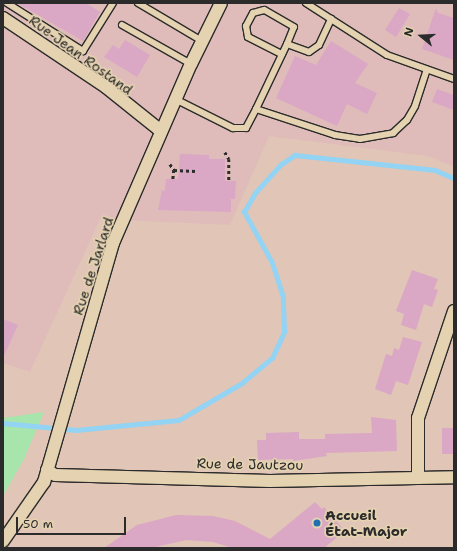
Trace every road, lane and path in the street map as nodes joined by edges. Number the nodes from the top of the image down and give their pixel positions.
1 (7, 3) edge
2 (112, 3) edge
3 (138, 3) edge
4 (221, 3) edge
5 (306, 3) edge
6 (3, 18) edge
7 (331, 19) junction
8 (122, 25) dead end
9 (202, 41) junction
10 (287, 44) junction
11 (282, 54) junction
12 (191, 64) junction
13 (427, 70) junction
14 (454, 79) edge
15 (177, 100) junction
16 (256, 109) junction
17 (161, 131) junction
18 (225, 152) dead end
19 (170, 164) dead end
20 (174, 170) junction
21 (195, 171) dead end
22 (174, 179) dead end
23 (229, 181) dead end
24 (454, 311) edge
25 (47, 470) junction
26 (454, 477) edge
27 (418, 478) junction
28 (3, 541) edge

1 - 2 lane
3 - 9 lane
4 - 9 street, Rue de Jarlard
5 - 7 lane
6 - 17 street, Rue Jean Rostand
7 - 10 lane
7 - 13 lane
8 - 12 lane
9 - 12 street, Rue de Jarlard
10 - 11 lane
10 - 11 lane
11 - 16 lane
12 - 15 street, Rue de Jarlard
13 - 14 lane
13 - 16 lane
15 - 16 lane
15 - 17 street, Rue de Jarlard
17 - 25 street, Rue de Jarlard
18 - 23 path
19 - 20 path
20 - 21 path
20 - 22 path
24 - 27 street
25 - 27 street, Rue de Jautzou
25 - 28 street, Rue de Jarlard
26 - 27 street, Rue de Jautzou

